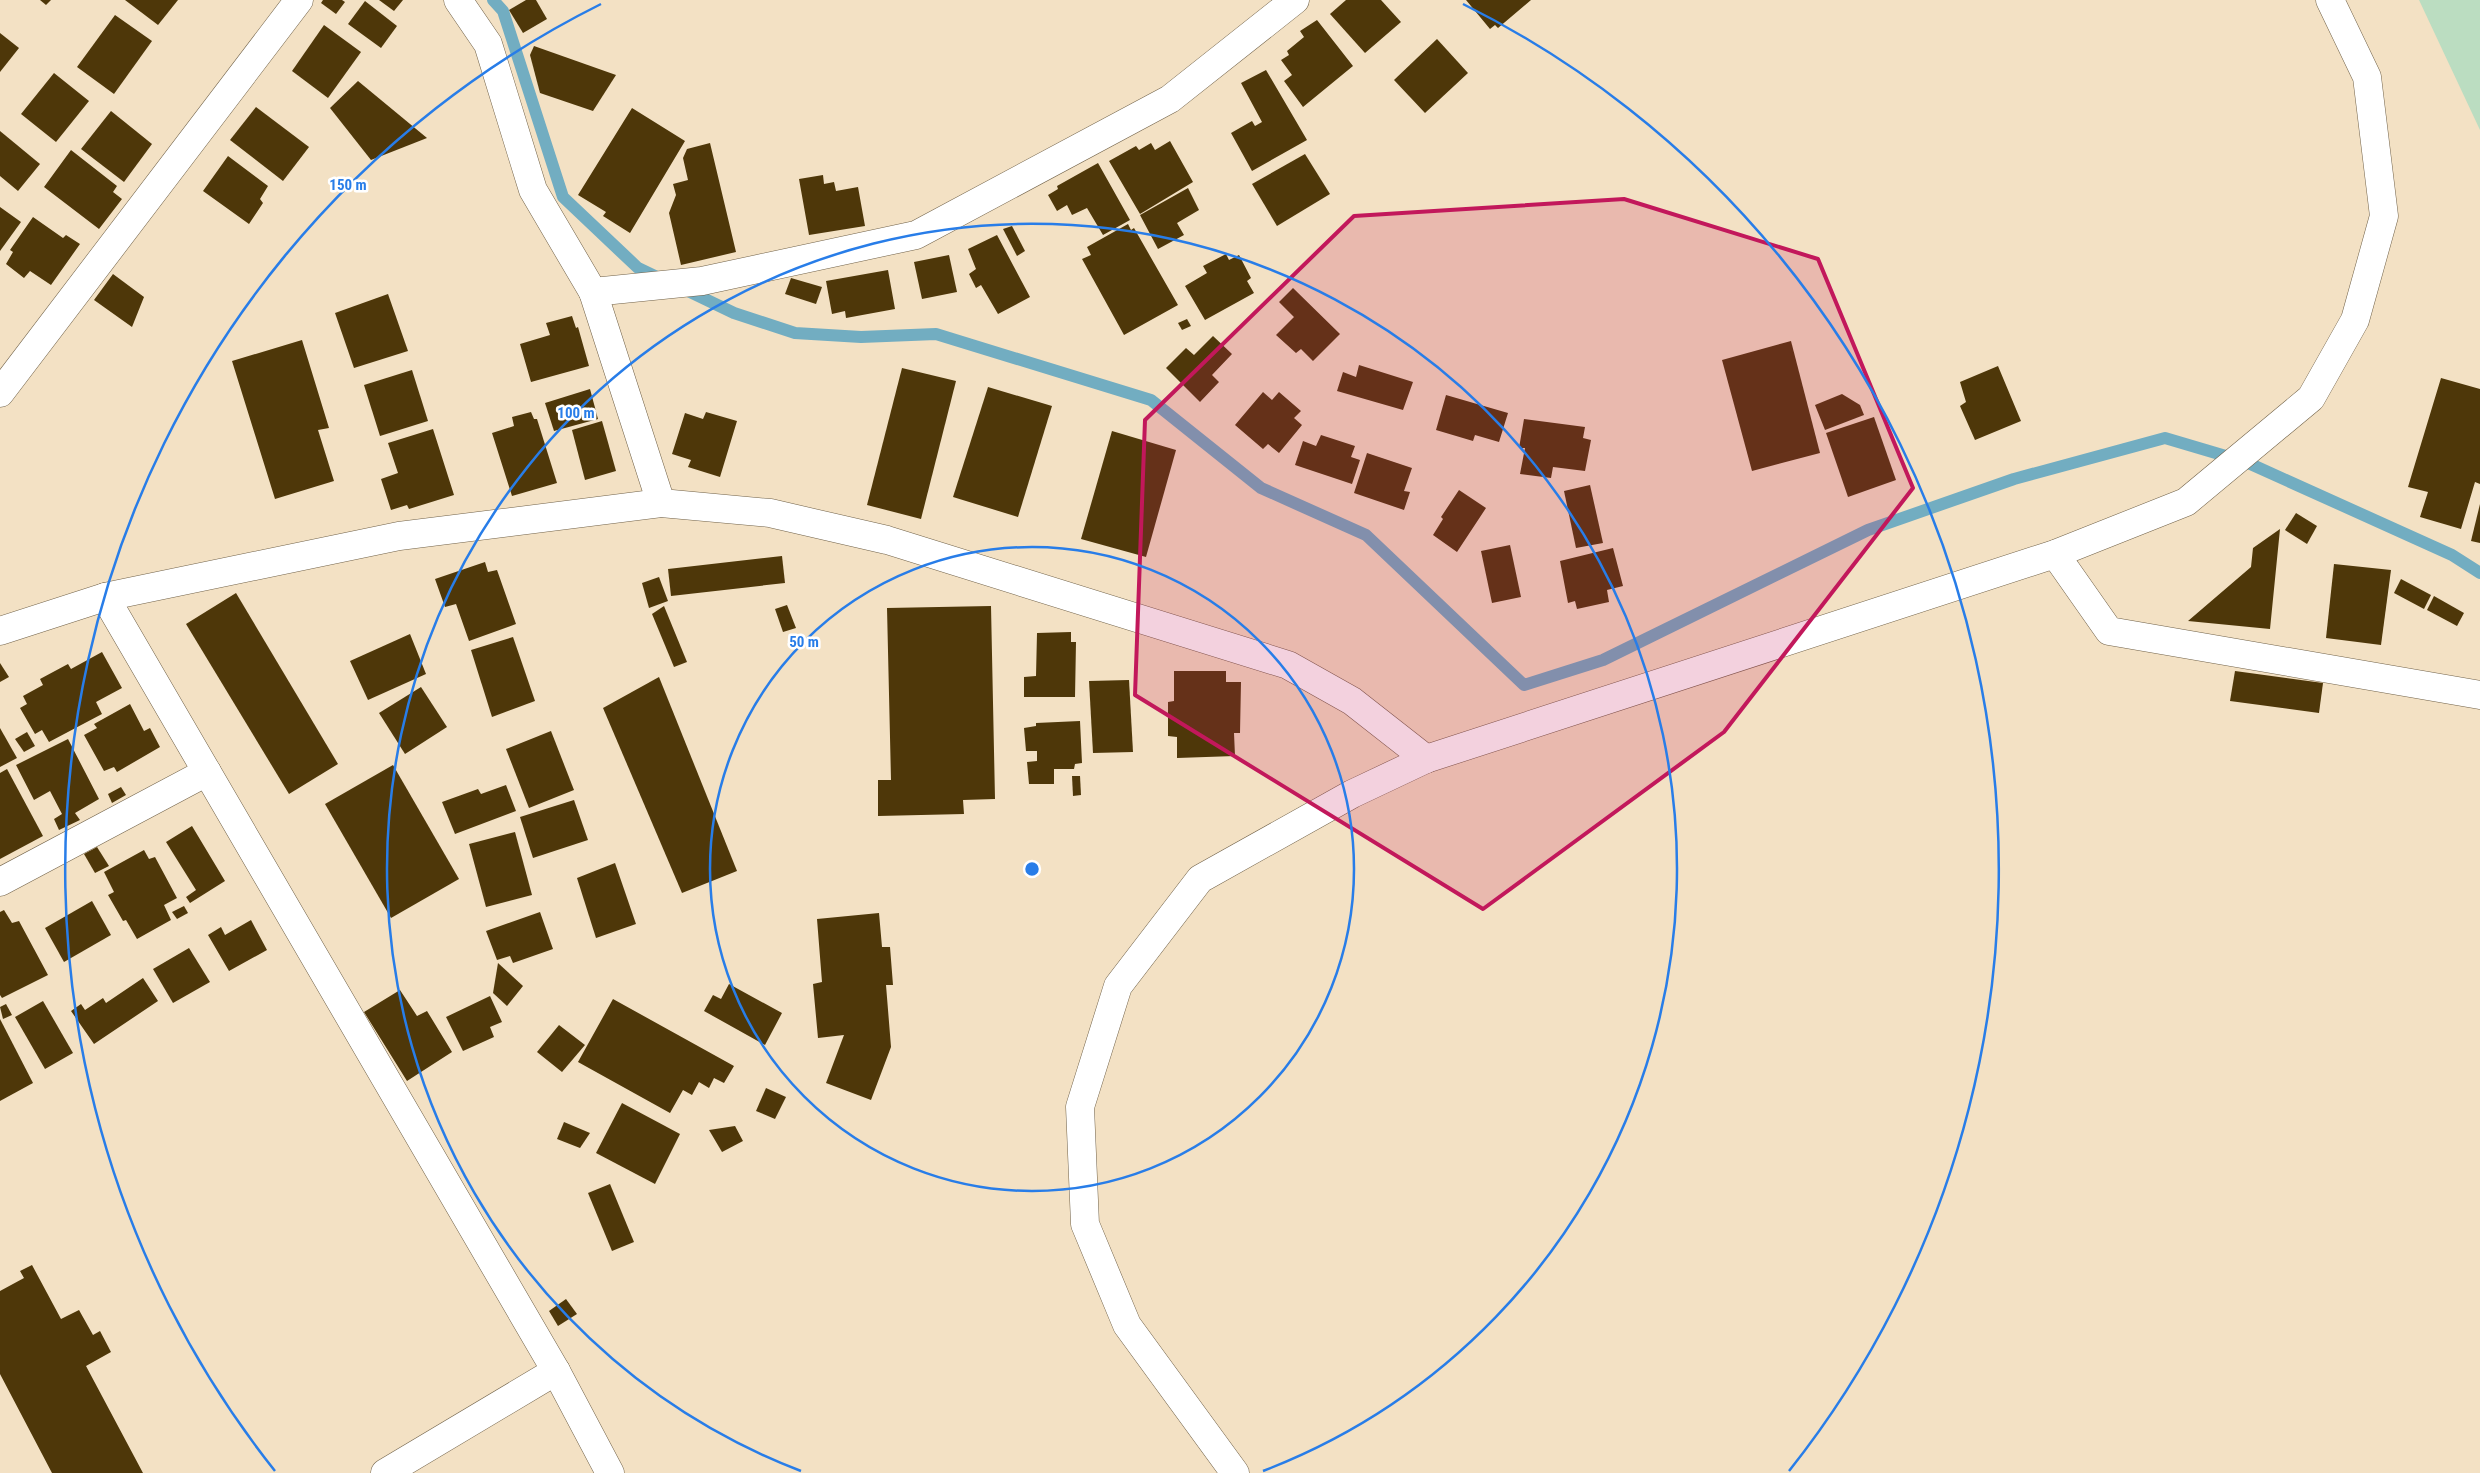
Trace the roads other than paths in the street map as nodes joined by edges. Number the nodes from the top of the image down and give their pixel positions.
1 (299, 0) edge
2 (458, 0) edge
3 (1295, 0) edge
4 (2330, 0) edge
5 (593, 292) junction
6 (0, 393) edge
7 (661, 503) junction
8 (2055, 554) junction
9 (105, 597) junction
10 (0, 630) edge
11 (2480, 695) edge
12 (1426, 759) junction
13 (207, 772) junction
14 (0, 882) edge
15 (556, 1371) junction
16 (385, 1473) edge
17 (610, 1473) edge
18 (1235, 1473) edge

1 - 6 street
2 - 5 street
3 - 5 street
4 - 8 street
5 - 7 street
7 - 9 street
7 - 12 street
8 - 11 street
8 - 12 street
9 - 10 street
9 - 13 street
12 - 18 street
13 - 14 street
13 - 15 street
15 - 16 street
15 - 17 street

